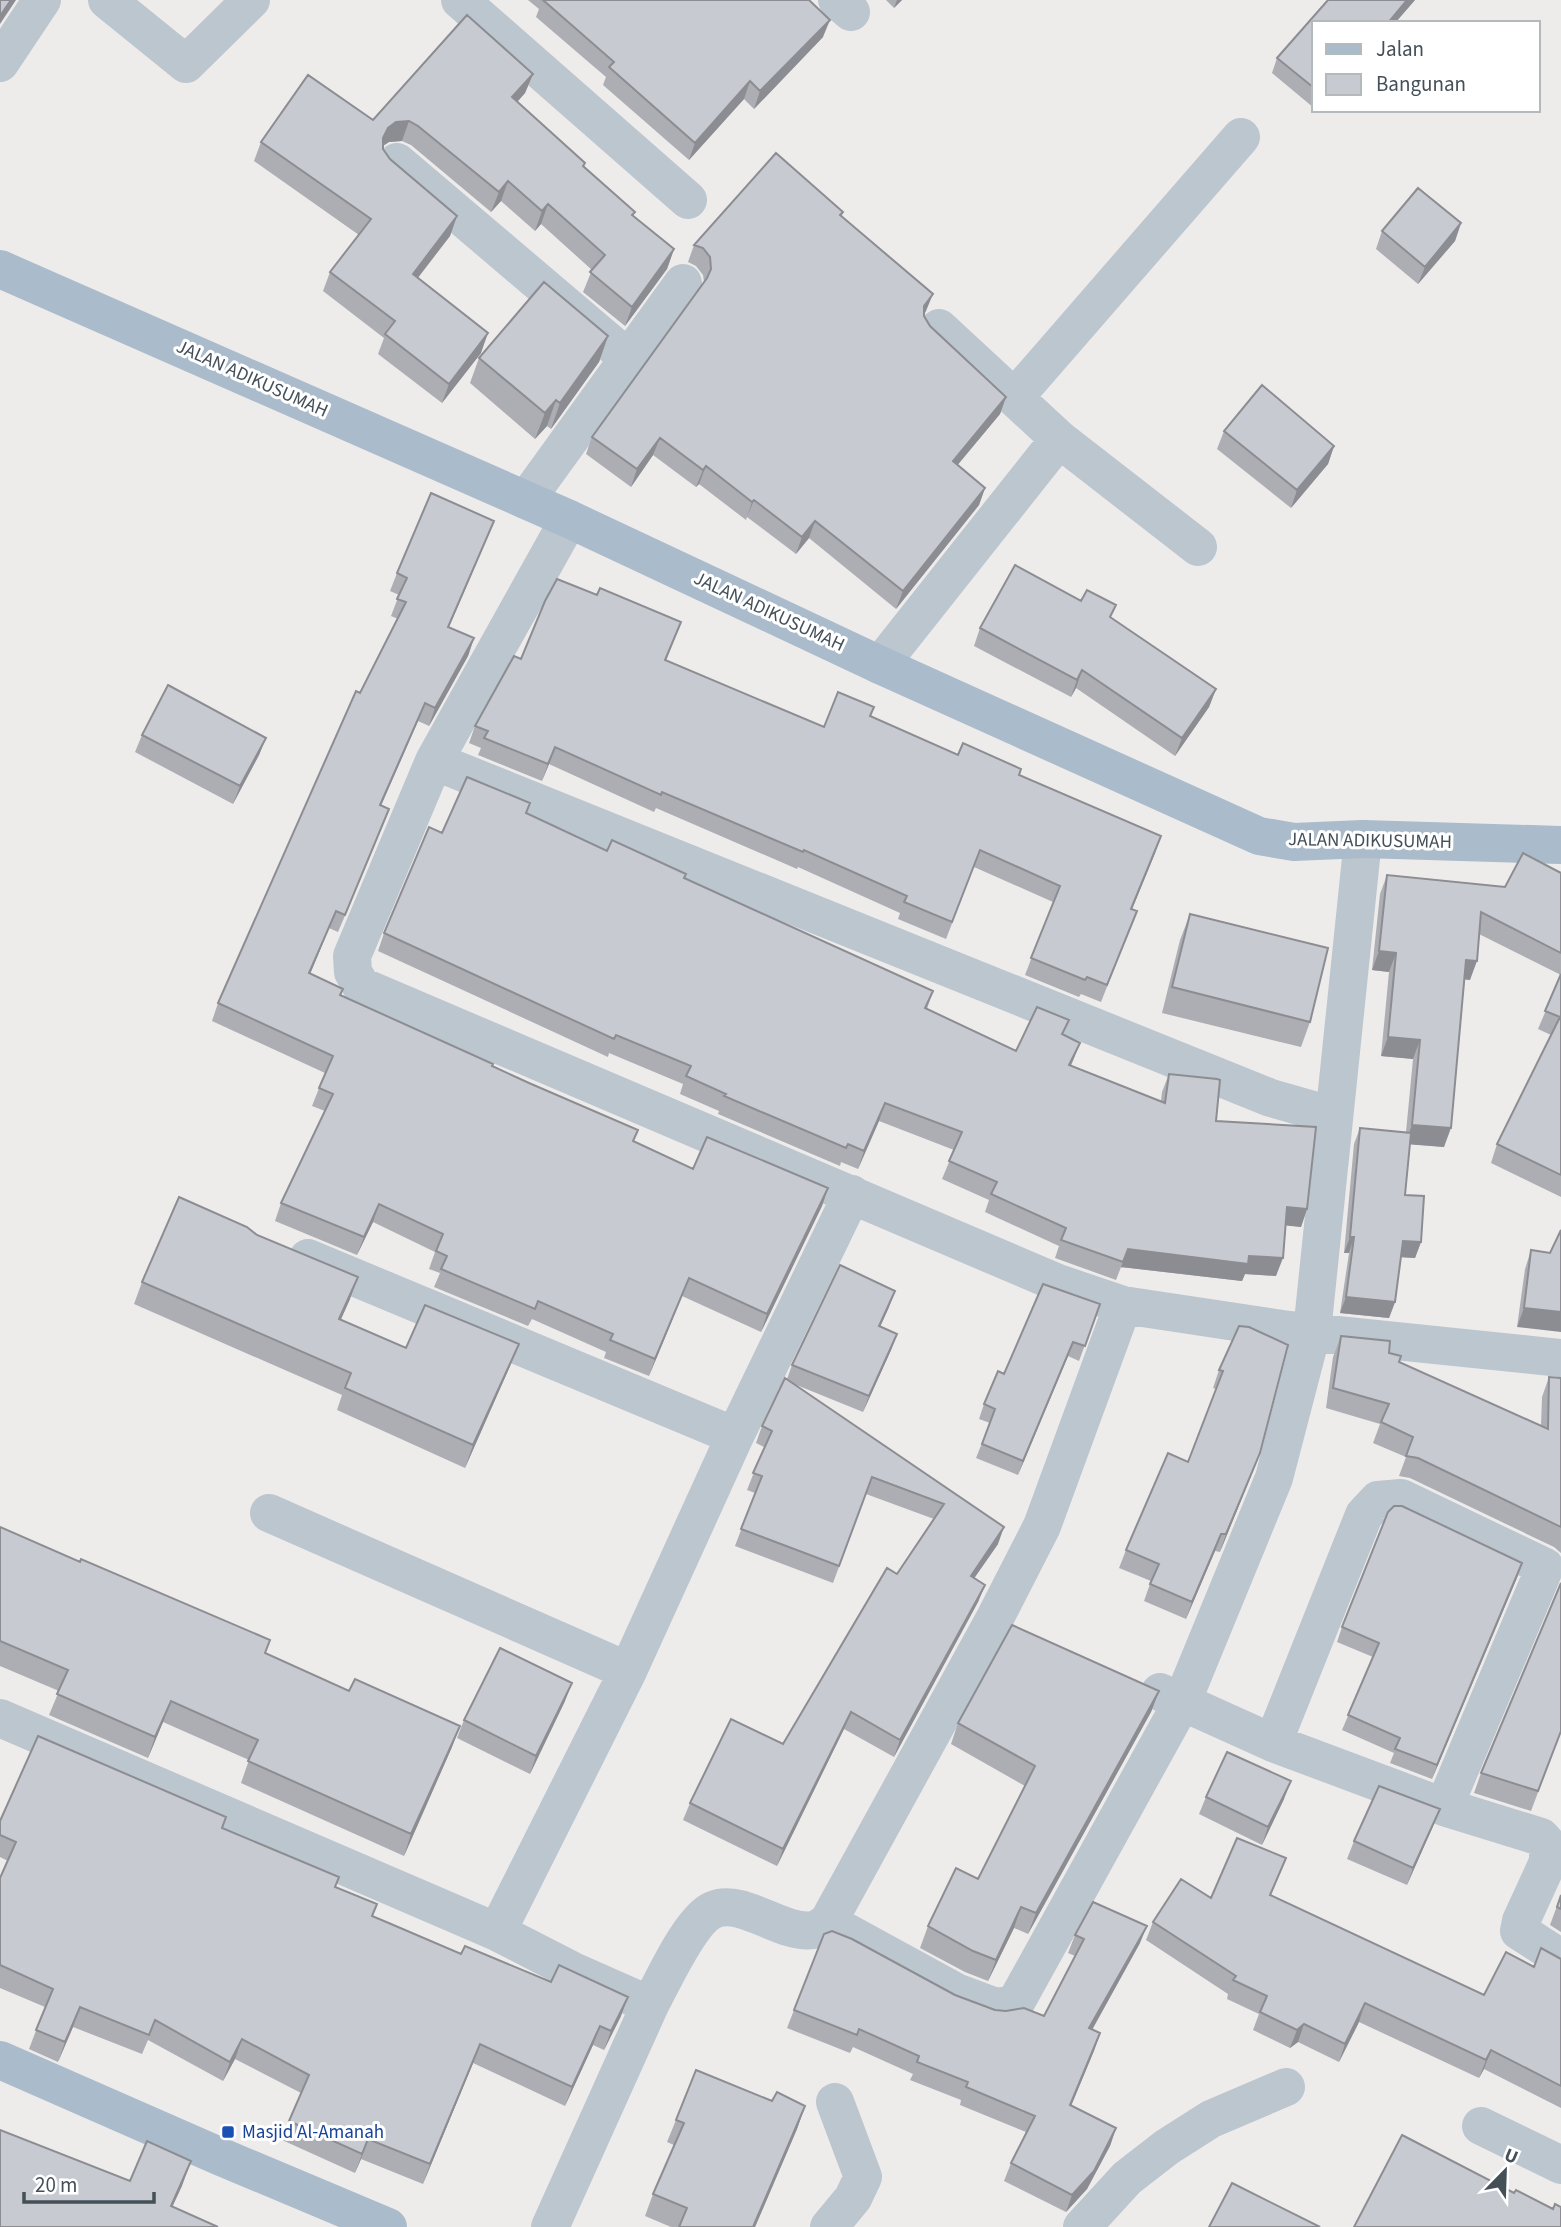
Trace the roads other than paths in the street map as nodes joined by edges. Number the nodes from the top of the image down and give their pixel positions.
1 (42, 0) edge
2 (107, 0) edge
3 (251, 0) edge
4 (460, 0) edge
5 (0, 64) edge
6 (1241, 138) dead end
7 (397, 162) edge
8 (688, 200) dead end
9 (0, 269) edge
10 (683, 283) dead end
11 (939, 328) dead end
12 (629, 359) junction
13 (1015, 397) junction
14 (1059, 439) junction
15 (526, 500) junction
16 (569, 519) junction
17 (1198, 547) dead end
18 (880, 664) junction
19 (434, 761) junction
20 (1363, 839) junction
21 (1561, 845) edge
22 (1334, 1116) junction
23 (852, 1194) junction
24 (282, 1247) edge
25 (1123, 1305) junction
26 (1312, 1332) junction
27 (1561, 1358) edge
28 (735, 1436) junction
29 (269, 1513) dead end
30 (1553, 1571) edge
31 (628, 1671) junction
32 (1132, 1679) edge
33 (1182, 1702) junction
34 (0, 1718) edge
35 (1273, 1743) junction
36 (1444, 1807) junction
37 (828, 1922) junction
38 (497, 1933) junction
39 (1561, 1958) edge
40 (650, 2005) junction
41 (0, 2060) edge
42 (1286, 2087) dead end
43 (835, 2102) dead end
44 (1481, 2126) dead end
45 (1561, 2165) edge
46 (388, 2227) edge
47 (550, 2227) edge
48 (829, 2227) edge
49 (1082, 2227) edge

1 - 5 street
2 - 3 street
4 - 8 street
6 - 13 street
7 - 12 street
9 - 15 main road, JALAN ADIKUSUMAH
10 - 12 street
11 - 13 street
12 - 15 street
13 - 14 street
14 - 17 street
14 - 18 street
15 - 16 main road, JALAN ADIKUSUMAH
16 - 18 main road, JALAN ADIKUSUMAH
16 - 19 street
18 - 20 main road, JALAN ADIKUSUMAH
19 - 22 street
19 - 23 street
20 - 21 main road, JALAN ADIKUSUMAH
20 - 22 street
22 - 26 street
23 - 25 street
23 - 28 street
24 - 28 street
25 - 26 street
25 - 37 street
26 - 27 street
26 - 33 street
28 - 31 street
29 - 31 street
30 - 35 street
30 - 36 street
31 - 38 street
32 - 33 street
33 - 35 street
33 - 37 street
34 - 38 street
35 - 36 street
36 - 39 street
37 - 40 street
38 - 40 street
40 - 47 street
41 - 46 main road
42 - 49 street
43 - 48 street
44 - 45 street

